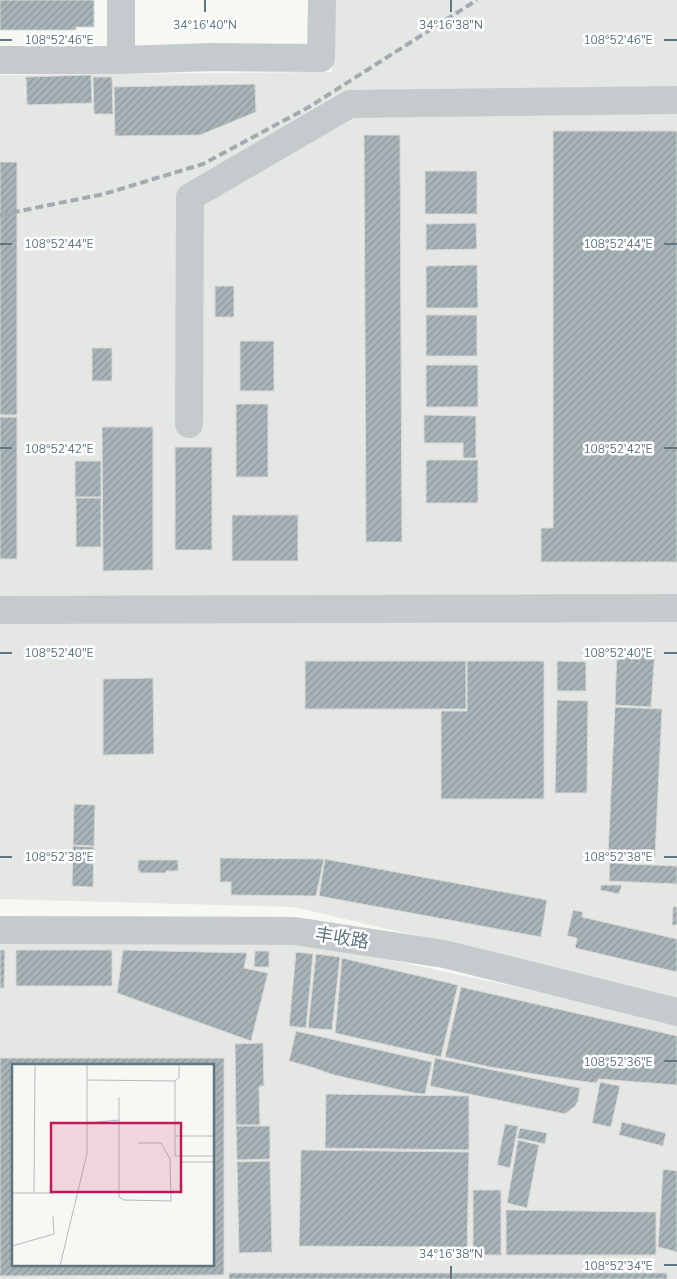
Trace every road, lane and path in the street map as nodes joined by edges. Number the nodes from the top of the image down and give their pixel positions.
1 (121, 0) edge
2 (322, 0) edge
3 (0, 60) edge
4 (121, 60) junction
5 (677, 100) edge
6 (188, 424) dead end
7 (677, 608) edge
8 (0, 610) edge
9 (0, 930) edge
10 (677, 1012) edge

1 - 4 street
2 - 4 street
3 - 4 street
5 - 6 street
7 - 8 street
9 - 10 street, 丰收路

